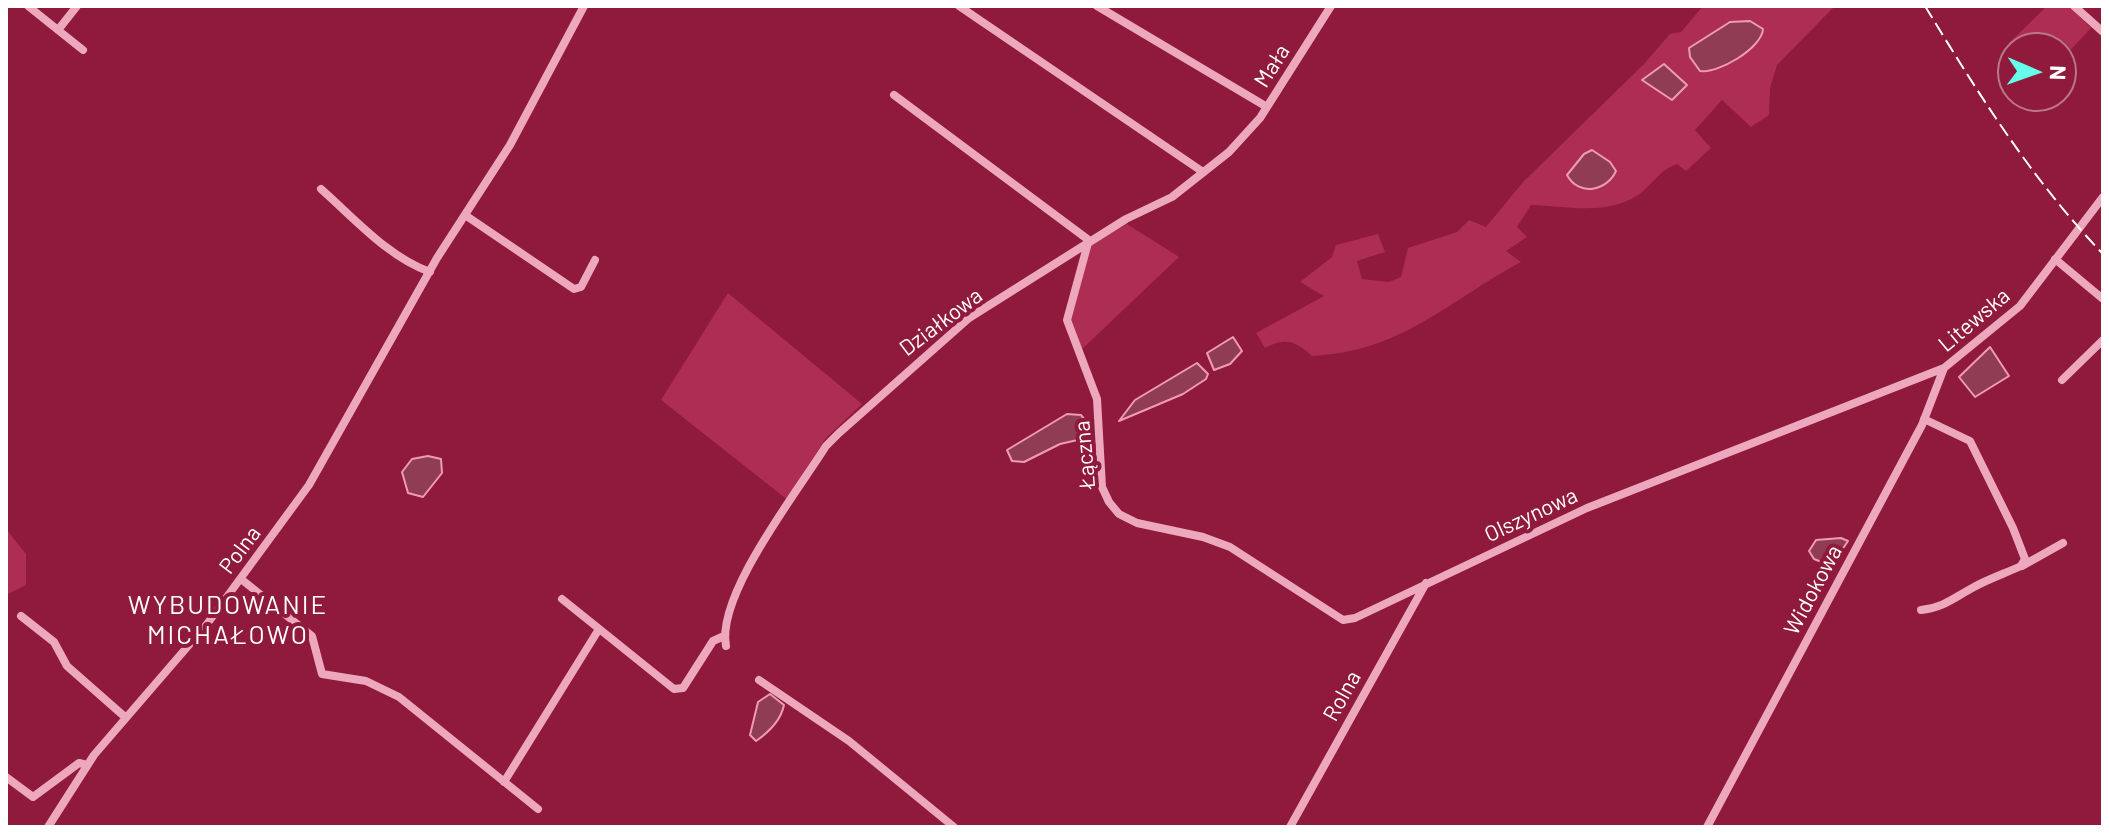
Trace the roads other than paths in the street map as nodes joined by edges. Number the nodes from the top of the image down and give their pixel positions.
1 (28, 6) edge
2 (77, 6) edge
3 (584, 6) edge
4 (959, 6) edge
5 (1097, 6) edge
6 (1331, 6) edge
7 (2074, 6) edge
8 (58, 30) junction
9 (2103, 32) edge
10 (83, 50) dead end
11 (894, 95) dead end
12 (1268, 106) junction
13 (1203, 172) junction
14 (321, 189) dead end
15 (2103, 197) edge
16 (465, 215) junction
17 (1089, 242) junction
18 (2055, 259) junction
19 (595, 260) dead end
20 (430, 272) junction
21 (2103, 299) edge
22 (2103, 340) edge
23 (1944, 368) junction
24 (2062, 380) dead end
25 (1924, 419) junction
26 (1737, 450) joint
27 (2063, 543) dead end
28 (2021, 566) junction
29 (241, 579) junction
30 (1426, 583) junction
31 (562, 599) dead end
32 (1921, 610) dead end
33 (21, 616) dead end
34 (1343, 620) joint
35 (599, 629) junction
36 (724, 636) junction
37 (726, 646) dead end
38 (759, 680) dead end
39 (125, 717) junction
40 (87, 765) junction
41 (6, 777) edge
42 (504, 782) junction
43 (538, 809) dead end
44 (48, 827) edge
45 (954, 827) edge
46 (1290, 827) edge
47 (1707, 827) edge

1 - 8 street
2 - 8 street
3 - 16 street, Polna
4 - 13 street
5 - 12 street
6 - 12 street, Mała
7 - 9 street
8 - 10 street
11 - 17 street
12 - 13 street, Działkowa
13 - 17 street, Działkowa
14 - 20 street
15 - 18 street, Litewska
16 - 19 street
16 - 20 street, Polna
17 - 34 street, Łączna
17 - 36 street, Działkowa
18 - 21 street
18 - 23 street, Litewska
20 - 29 street, Polna
22 - 24 street
23 - 25 street, Widokowa
23 - 26 street, Litewska
25 - 28 street
25 - 47 street, Widokowa
26 - 30 street, Olszynowa
27 - 28 street
28 - 32 street
29 - 39 street, Polna
29 - 42 street
30 - 34 street, Olszynowa
30 - 46 street, Rolna
31 - 35 street
33 - 39 street
35 - 36 street
35 - 42 street
36 - 37 street, Działkowa
38 - 45 street
39 - 40 street, Polna
40 - 41 street
40 - 44 street, Polna
42 - 43 street

